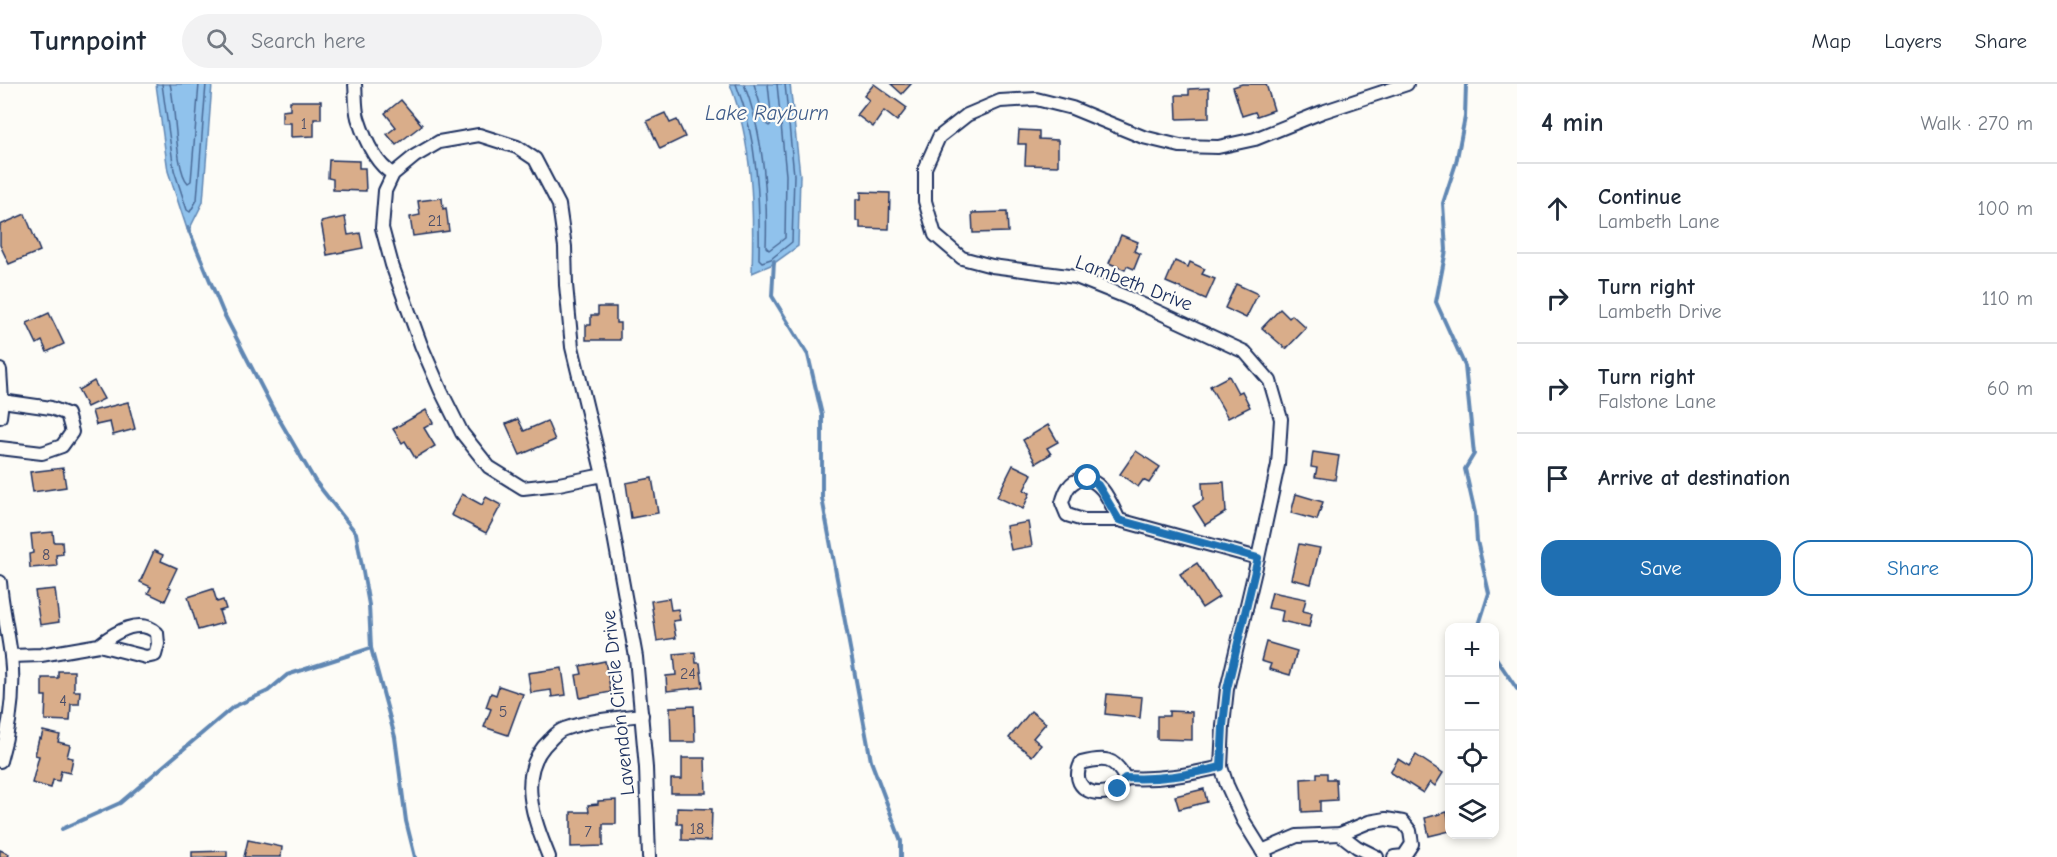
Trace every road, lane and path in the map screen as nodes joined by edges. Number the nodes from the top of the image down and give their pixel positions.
1 (355, 84) edge
2 (1407, 84) edge
3 (393, 174) junction
4 (0, 370) edge
5 (3, 401) junction
6 (0, 417) edge
7 (0, 448) edge
8 (603, 475) junction
9 (1119, 520) junction
10 (1258, 558) junction
11 (0, 582) edge
12 (99, 645) dead end
13 (11, 656) junction
14 (642, 715) junction
15 (0, 761) edge
16 (1221, 767) junction
17 (1125, 778) dead end
18 (1340, 834) junction
19 (1264, 854) edge
20 (549, 857) edge
21 (649, 857) edge
22 (1377, 857) edge
23 (1394, 857) edge

1 - 3 street
2 - 10 street, Lambeth Drive
3 - 8 street
3 - 8 street, Lavendon Circle Drive
4 - 5 street
5 - 6 street
5 - 7 street
8 - 14 street, Lavendon Circle Drive
9 - 9 street
9 - 10 street
10 - 16 street, Lambeth Drive
11 - 13 street
12 - 13 street
13 - 15 street
14 - 20 street
14 - 21 street, Lavendon Circle Drive
16 - 17 street
16 - 19 street, Lambeth Drive
18 - 19 street
18 - 22 street
18 - 23 street

